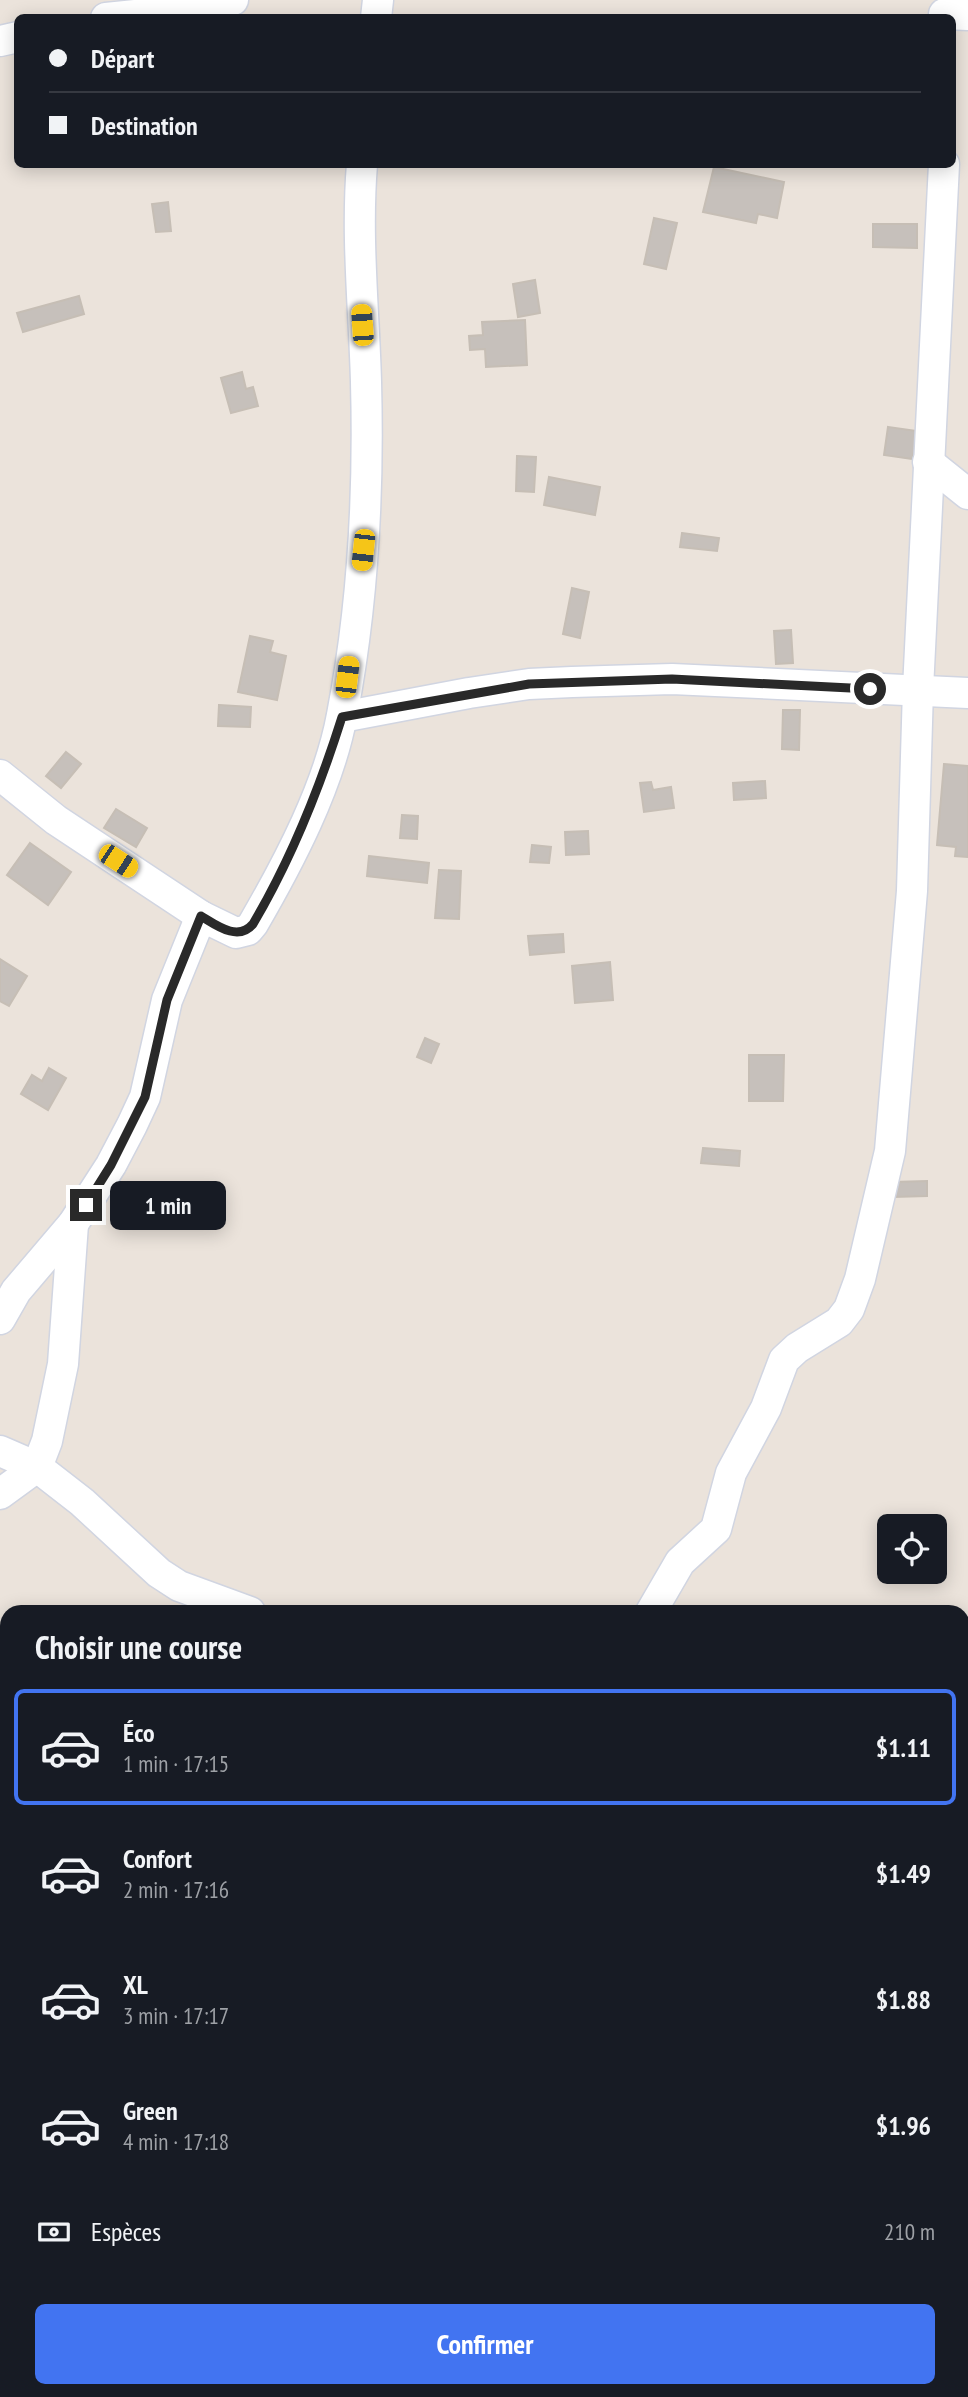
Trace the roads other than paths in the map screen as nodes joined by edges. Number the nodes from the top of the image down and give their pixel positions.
1 (233, 0) edge
2 (144, 14) edge
3 (362, 168) edge
4 (944, 168) edge
5 (928, 462) junction
6 (968, 494) edge
7 (918, 689) junction
8 (968, 693) edge
9 (342, 717) junction
10 (0, 775) edge
11 (201, 916) junction
12 (73, 1224) junction
13 (0, 1319) edge
14 (0, 1451) edge
15 (37, 1467) junction
16 (0, 1494) edge
17 (231, 1605) edge
18 (655, 1605) edge

1 - 2 street
3 - 9 street
4 - 5 street
5 - 6 street
5 - 7 street
7 - 8 street
7 - 9 street
7 - 18 street
9 - 11 street
10 - 11 street
11 - 12 street
12 - 13 street
12 - 15 street
14 - 15 street
15 - 16 street
15 - 17 street

